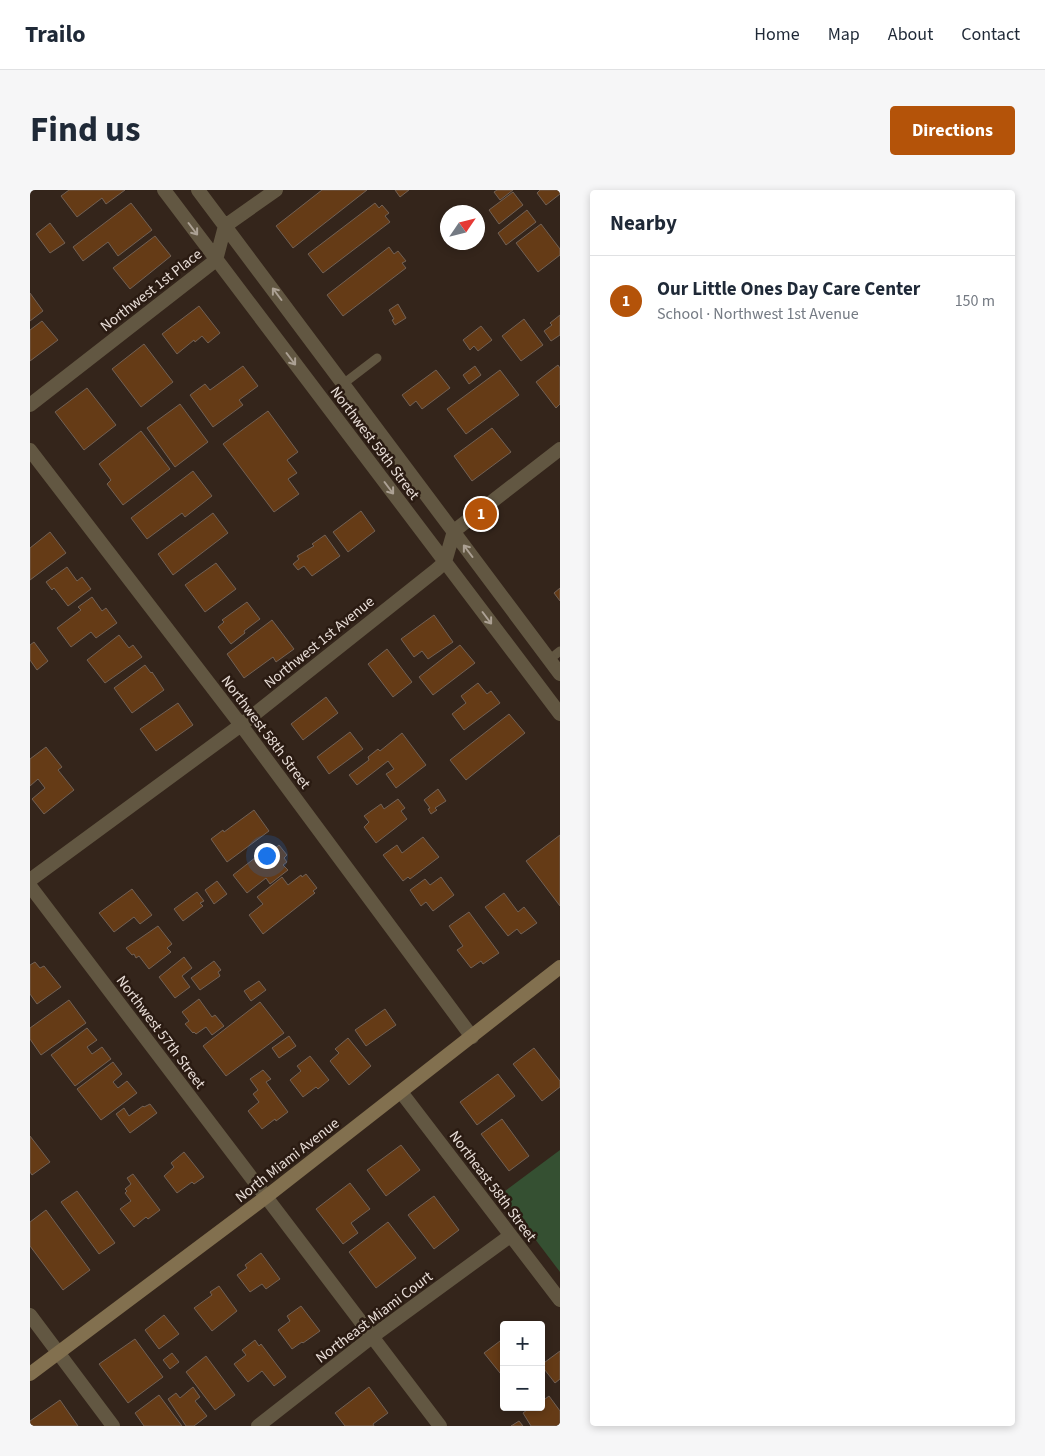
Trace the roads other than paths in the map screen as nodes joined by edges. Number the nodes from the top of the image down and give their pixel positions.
1 (164, 190) edge
2 (198, 190) edge
3 (276, 190) edge
4 (225, 226) junction
5 (216, 260) junction
6 (377, 358) dead end
7 (344, 384) junction
8 (30, 405) edge
9 (560, 449) edge
10 (30, 450) edge
11 (454, 532) junction
12 (445, 562) junction
13 (554, 655) edge
14 (560, 674) edge
15 (560, 714) edge
16 (241, 725) junction
17 (30, 880) edge
18 (30, 886) edge
19 (560, 967) edge
20 (472, 1037) junction
21 (401, 1092) junction
22 (266, 1197) junction
23 (510, 1236) junction
24 (560, 1300) edge
25 (30, 1316) edge
26 (373, 1336) junction
27 (58, 1353) junction
28 (30, 1374) edge
29 (113, 1426) edge
30 (258, 1426) edge
31 (440, 1426) edge

1 -> 5 street, Northwest 59th Street
2 - 4 street, Northwest 59th Street
3 - 4 street
4 - 5 street, Northwest 1st Place
7 -> 4 street, Northwest 59th Street
5 - 8 street, Northwest 1st Place
5 -> 12 street, Northwest 59th Street
6 - 7 lane
7 - 11 street, Northwest 59th Street
9 - 11 street
10 - 16 street, Northwest 58th Street
11 - 12 street
13 -> 11 street, Northwest 59th Street
12 -> 15 street, Northwest 59th Street
12 - 16 street, Northwest 1st Avenue
13 - 14 street, Northwest 59th Street
16 - 17 street, Northwest 1st Avenue
16 - 20 street, Northwest 58th Street
18 - 22 street, Northwest 57th Street
19 - 20 main road, North Miami Avenue
20 - 21 main road, North Miami Avenue
21 - 22 main road, North Miami Avenue
21 - 23 street, Northeast 58th Street
22 - 26 street, Northwest 57th Street
22 - 27 main road, North Miami Avenue
23 - 24 street, Northeast 58th Street
23 - 26 street, Northeast Miami Court
25 - 27 street
26 - 30 street, Northeast Miami Court
26 - 31 street, Northwest 57th Street
27 - 28 main road, North Miami Avenue
27 - 29 street

